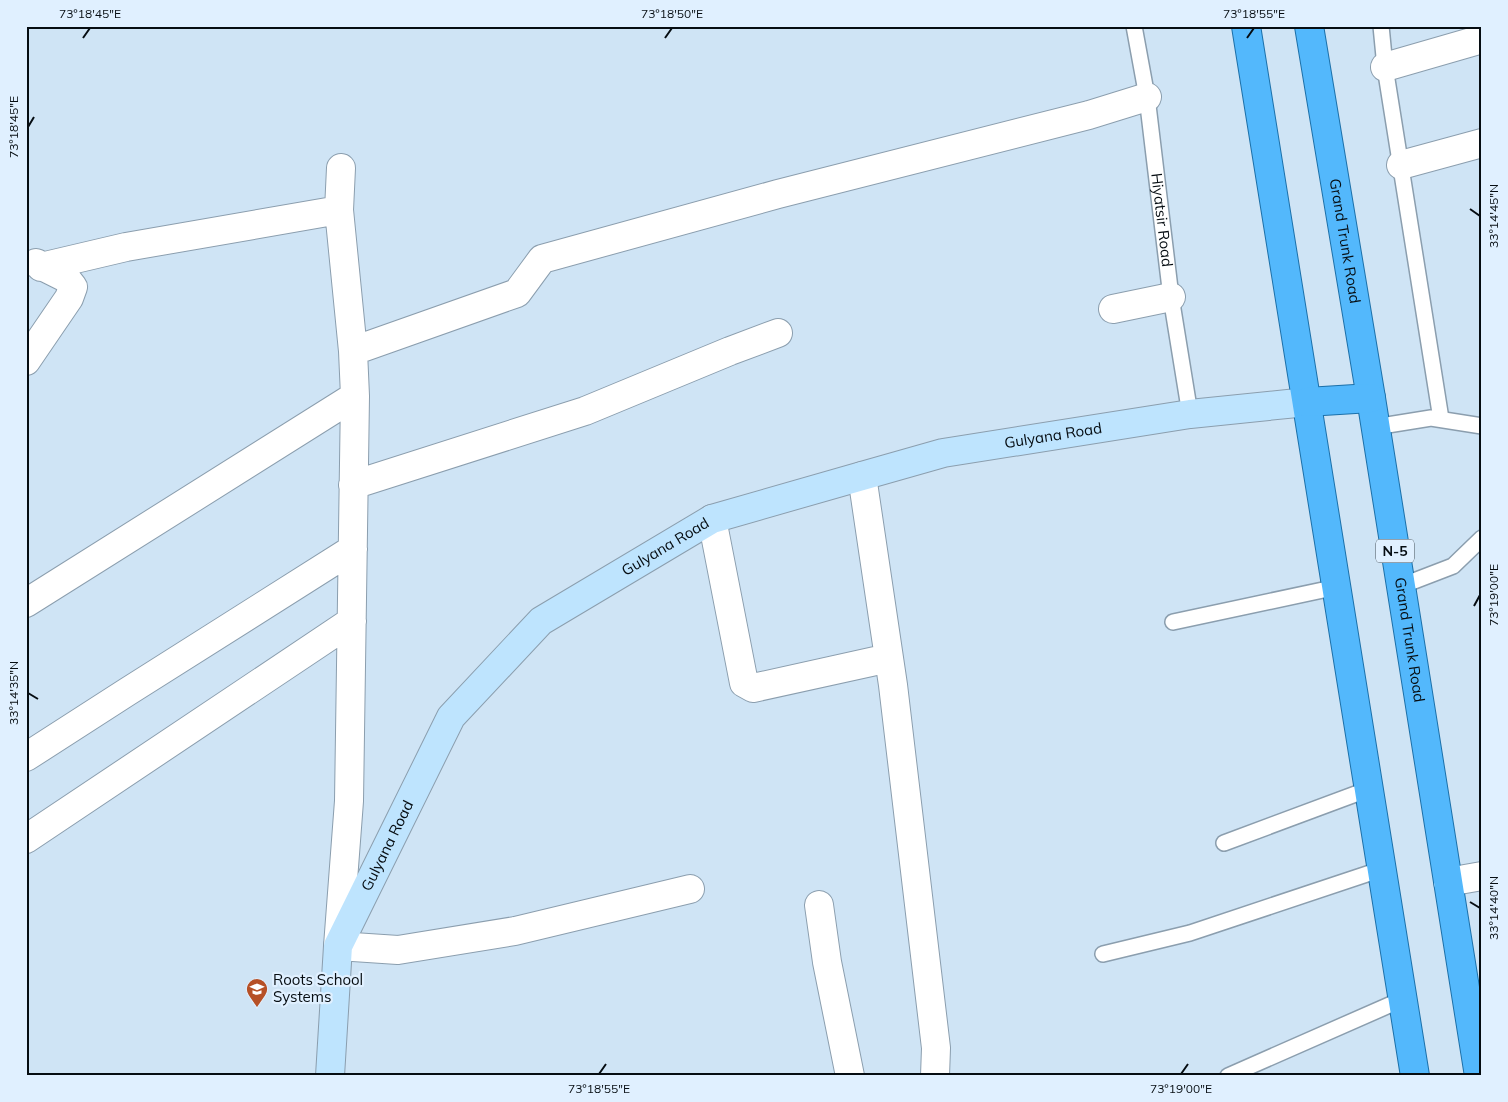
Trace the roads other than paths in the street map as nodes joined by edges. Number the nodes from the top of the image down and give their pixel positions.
1 (1134, 26) edge
2 (1246, 26) edge
3 (1309, 26) edge
4 (1380, 26) edge
5 (1482, 39) edge
6 (1386, 67) junction
7 (1147, 97) junction
8 (1482, 143) edge
9 (1401, 165) junction
10 (341, 168) dead end
11 (339, 210) junction
12 (34, 262) edge
13 (1171, 297) junction
14 (1113, 309) dead end
15 (778, 333) dead end
16 (353, 351) junction
17 (26, 361) edge
18 (355, 396) junction
19 (1371, 398) junction
20 (1307, 402) junction
21 (1190, 414) junction
22 (1441, 419) junction
23 (1482, 426) edge
24 (1375, 427) junction
25 (862, 476) junction
26 (353, 486) junction
27 (712, 519) junction
28 (1482, 538) edge
29 (353, 549) junction
30 (1401, 586) junction
31 (1337, 587) junction
32 (26, 603) edge
33 (352, 621) junction
34 (1172, 622) dead end
35 (889, 658) junction
36 (26, 757) edge
37 (1369, 789) junction
38 (26, 838) edge
39 (1224, 843) dead end
40 (1382, 869) junction
41 (1482, 876) edge
42 (1448, 882) junction
43 (690, 889) dead end
44 (819, 905) dead end
45 (338, 946) junction
46 (1103, 954) dead end
47 (1403, 999) junction
48 (330, 1076) edge
49 (850, 1076) edge
50 (934, 1076) edge
51 (1228, 1076) edge
52 (1415, 1076) edge
53 (1479, 1076) edge

1 - 7 lane, Hiyatsir Road
2 - 20 highway
3 - 19 highway, Grand Trunk Road / N-5
4 - 6 lane
5 - 6 street
6 - 9 lane
7 - 13 lane, Hiyatsir Road
7 - 16 street
8 - 9 street
9 - 22 lane
10 - 11 street
11 - 12 street
11 - 16 street
12 - 17 street
13 - 14 street
13 - 21 lane, Hiyatsir Road
15 - 26 street
16 - 18 street
18 - 26 street
18 - 32 street
19 - 20 highway
19 - 24 highway, Grand Trunk Road / N-5
20 - 21 main road, Gulyana Road
20 - 31 highway
21 - 25 main road, Gulyana Road
22 - 23 lane
22 - 24 lane
24 - 30 highway, Grand Trunk Road / N-5
25 - 27 main road, Gulyana Road
25 - 35 street
26 - 29 street
27 - 35 street
27 - 45 main road, Gulyana Road
28 - 30 lane
29 - 33 street
29 - 36 street
30 - 42 highway, Grand Trunk Road / N-5
31 - 34 lane
31 - 37 highway
33 - 38 street
33 - 45 street
35 - 50 street
37 - 39 lane
37 - 40 highway
40 - 46 lane
40 - 47 highway
41 - 42 street
42 - 53 highway, Grand Trunk Road / N-5
43 - 45 street
44 - 49 street
45 - 48 main road, Gulyana Road
47 - 51 lane
47 - 52 highway

